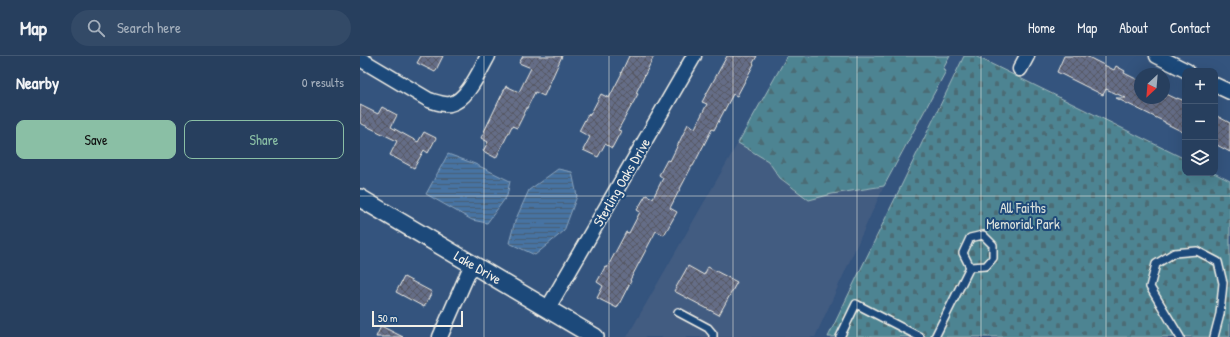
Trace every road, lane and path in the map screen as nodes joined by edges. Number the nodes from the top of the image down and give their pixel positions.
1 (488, 56) edge
2 (694, 56) edge
3 (1027, 56) edge
4 (1157, 56) edge
5 (360, 59) edge
6 (1182, 68) edge
7 (1020, 69) dead end
8 (1218, 86) edge
9 (1230, 92) edge
10 (360, 198) edge
11 (472, 264) junction
12 (970, 267) junction
13 (548, 308) junction
14 (678, 312) dead end
15 (592, 336) edge
16 (440, 337) edge
17 (713, 337) edge
18 (840, 337) edge
19 (920, 337) edge
20 (935, 337) edge
21 (1180, 337) edge
22 (1214, 337) edge

1 - 5 street
2 - 13 street, Sterling Oaks Drive
3 - 7 street
4 - 6 street
8 - 9 street
10 - 11 street, Lake Drive
11 - 13 street, Lake Drive
11 - 16 street
12 - 12 lane
12 - 20 lane
13 - 15 street, Lake Drive
14 - 17 lane
18 - 19 lane
21 - 22 lane

